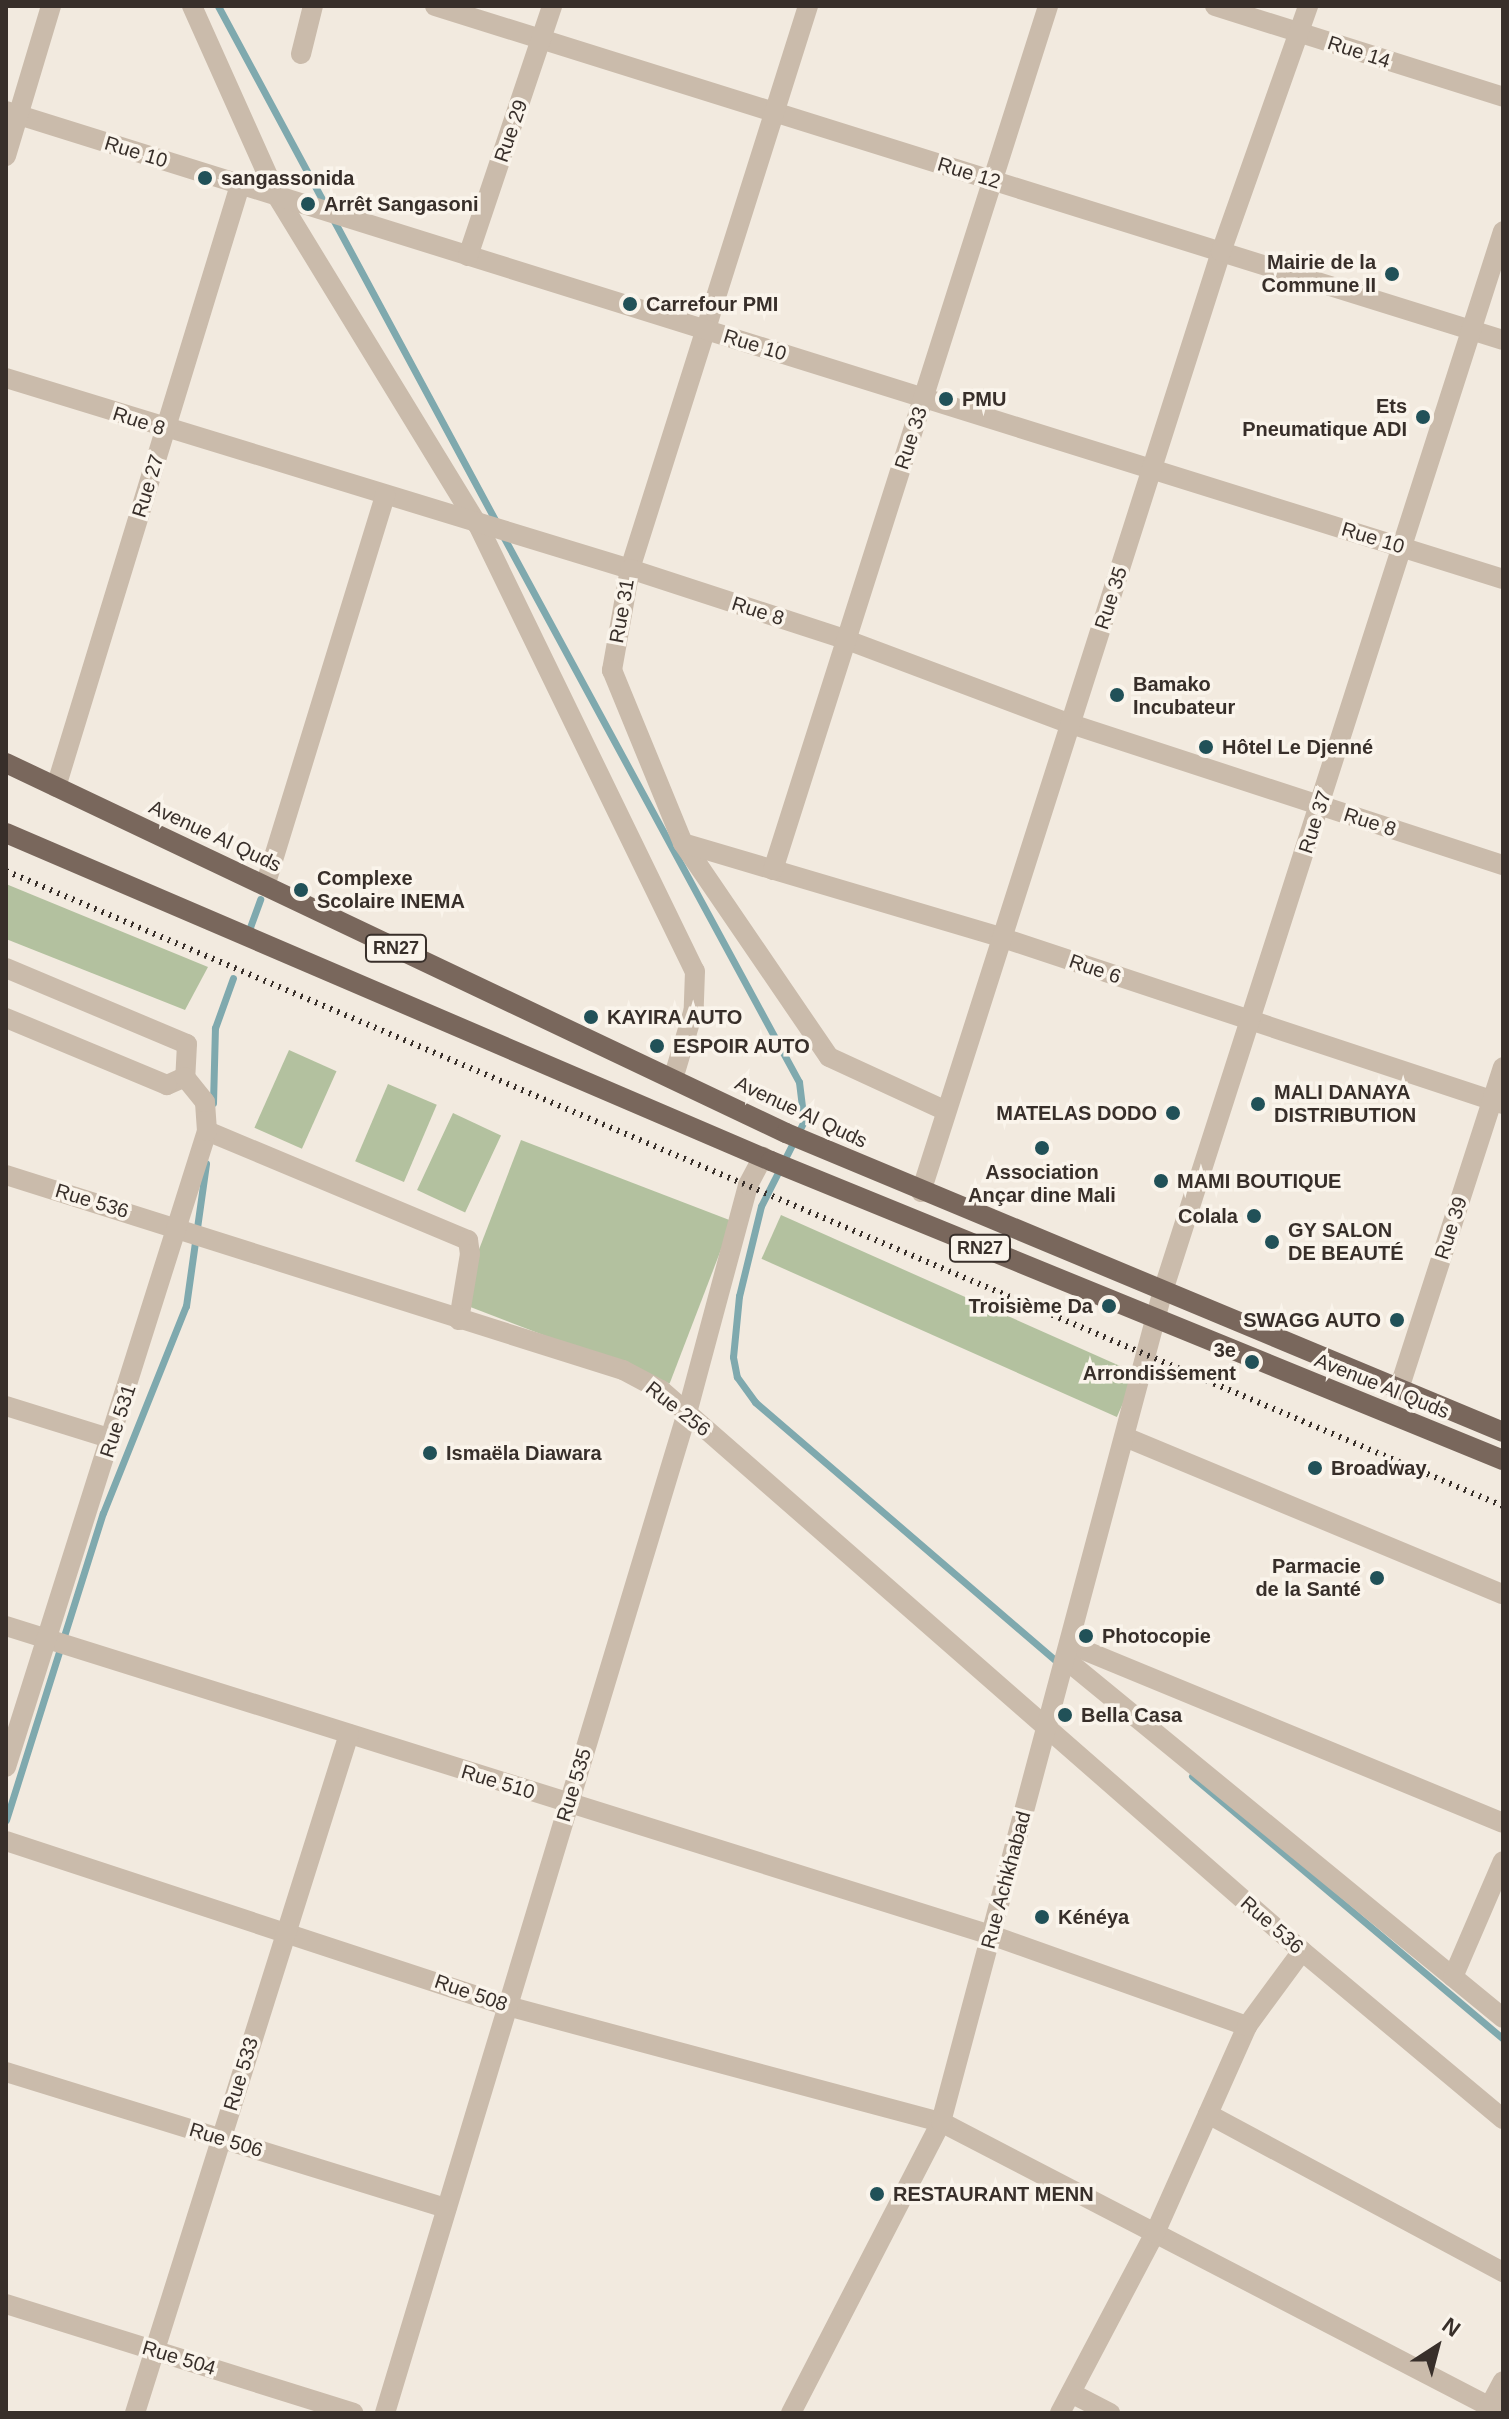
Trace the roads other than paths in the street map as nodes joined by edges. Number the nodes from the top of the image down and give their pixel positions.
1 (51, 6) edge
2 (192, 6) edge
3 (313, 6) edge
4 (435, 6) edge
5 (552, 6) edge
6 (808, 6) edge
7 (1048, 6) edge
8 (1215, 6) edge
9 (1308, 6) edge
10 (1300, 33) junction
11 (542, 40) junction
12 (301, 54) dead end
13 (1503, 97) edge
14 (774, 112) junction
15 (12, 113) edge
16 (6, 156) edge
17 (993, 180) junction
18 (240, 185) junction
19 (277, 196) junction
20 (1503, 231) edge
21 (1221, 252) junction
22 (468, 256) junction
23 (705, 330) junction
24 (1474, 331) junction
25 (1503, 340) edge
26 (6, 378) edge
27 (924, 398) junction
28 (165, 430) junction
29 (1152, 469) junction
30 (385, 495) junction
31 (478, 525) junction
32 (1404, 548) junction
33 (630, 569) junction
34 (1503, 579) edge
35 (847, 640) junction
36 (1071, 724) junction
37 (6, 763) edge
38 (56, 787) junction
39 (1321, 806) junction
40 (6, 833) edge
41 (683, 843) junction
42 (1503, 865) edge
43 (773, 870) junction
44 (265, 886) junction
45 (1003, 938) junction
46 (6, 968) edge
47 (6, 1018) edge
48 (1248, 1021) junction
49 (1503, 1067) edge
50 (185, 1077) junction
51 (673, 1079) junction
52 (1498, 1102) edge
53 (944, 1110) junction
54 (207, 1131) junction
55 (767, 1159) junction
56 (6, 1175) edge
57 (921, 1192) junction
58 (179, 1228) junction
59 (1162, 1294) junction
60 (459, 1320) junction
61 (1155, 1321) junction
62 (1399, 1389) junction
63 (6, 1406) edge
64 (687, 1413) junction
65 (1503, 1432) edge
66 (1125, 1437) junction
67 (112, 1439) junction
68 (1503, 1460) edge
69 (1503, 1594) edge
70 (6, 1626) edge
71 (48, 1639) junction
72 (1067, 1652) junction
73 (1046, 1727) junction
74 (349, 1734) junction
75 (6, 1767) edge
76 (568, 1804) junction
77 (1503, 1823) edge
78 (10, 1842) edge
79 (1503, 1861) edge
80 (287, 1930) junction
81 (991, 1935) junction
82 (1302, 1951) junction
83 (1453, 1977) junction
84 (507, 2006) junction
85 (1503, 2018) edge
86 (1247, 2026) junction
87 (6, 2072) edge
88 (1208, 2114) junction
89 (1503, 2119) edge
90 (941, 2122) junction
91 (221, 2138) junction
92 (446, 2208) junction
93 (1155, 2233) junction
94 (1503, 2272) edge
95 (6, 2304) edge
96 (154, 2350) junction
97 (1503, 2381) edge
98 (1071, 2393) junction
99 (1492, 2411) edge
100 (135, 2413) edge
101 (353, 2413) edge
102 (385, 2413) edge
103 (791, 2413) edge
104 (1060, 2413) edge
105 (1110, 2413) edge

1 - 15 street
2 - 19 street
3 - 12 street
4 - 11 street, Rue 12
5 - 11 street, Rue 29
6 - 14 street, Rue 31
7 - 17 street, Rue 33
8 - 10 street, Rue 14
9 - 10 street, Rue 35
10 - 13 street, Rue 14
10 - 21 street, Rue 35
11 - 14 street, Rue 12
11 - 22 street, Rue 29
14 - 17 street, Rue 12
14 - 23 street, Rue 31
15 - 16 street
15 - 18 street, Rue 10
17 - 21 street, Rue 12
17 - 27 street, Rue 33
18 - 19 street, Rue 10
18 - 28 street, Rue 27
19 - 22 street, Rue 10
19 - 31 street
20 - 24 street, Rue 37
21 - 24 street, Rue 12
21 - 29 street, Rue 35
22 - 23 street, Rue 10
23 - 27 street, Rue 10
23 - 33 street, Rue 31
24 - 25 street, Rue 12
24 - 32 street, Rue 37
26 - 28 street, Rue 8
27 - 29 street, Rue 10
27 - 35 street, Rue 33
28 - 30 street, Rue 8
28 - 38 street, Rue 27
29 - 32 street, Rue 10
29 - 36 street, Rue 35
30 - 31 street, Rue 8
30 - 44 street
31 - 33 street, Rue 8
31 - 51 street
32 - 34 street, Rue 10
32 - 39 street, Rue 37
33 - 35 street, Rue 8
33 - 41 street, Rue 31
35 - 36 street, Rue 8
35 - 43 street, Rue 33
36 - 39 street, Rue 8
36 - 45 street, Rue 35
37 - 38 main road, Avenue Al Quds / RN27
38 - 44 main road, Avenue Al Quds / RN27
39 - 42 street, Rue 8
39 - 48 street, Rue 37
40 - 55 main road, Avenue Al Quds / RN27
41 - 43 street, Rue 6
41 - 53 street, Rue 31
43 - 45 street, Rue 6
44 - 51 main road, Avenue Al Quds / RN27
45 - 48 street, Rue 6
45 - 53 street, Rue 35
46 - 50 street
47 - 50 street
48 - 52 street, Rue 6
48 - 59 street, Rue 37
49 - 52 street, Rue 39
50 - 54 street, Rue 531
51 - 57 main road, Avenue Al Quds / RN27
52 - 62 street, Rue 39
53 - 57 street, Rue 35
54 - 58 street, Rue 531
54 - 60 street
55 - 61 main road, Avenue Al Quds / RN27
55 - 64 street, Rue 535
56 - 58 street, Rue 536
57 - 59 main road, Avenue Al Quds / RN27
58 - 60 street, Rue 256
58 - 67 street, Rue 531
59 - 61 street, Rue 37
59 - 62 main road, Avenue Al Quds / RN27
60 - 64 street, Rue 256
61 - 66 street, Rue Achkhabad
61 - 68 main road, Avenue Al Quds / RN27
62 - 65 main road, Avenue Al Quds / RN27
63 - 67 street
64 - 73 street, Rue 256
64 - 76 street, Rue 535
66 - 69 street
66 - 72 street, Rue Achkhabad
67 - 71 street, Rue 531
70 - 71 street, Rue 510
71 - 74 street, Rue 510
71 - 75 street, Rue 531
72 - 73 street, Rue Achkhabad
72 - 77 street
72 - 83 street
73 - 81 street, Rue Achkhabad
73 - 82 street, Rue 536
74 - 76 street, Rue 510
74 - 80 street, Rue 533
76 - 81 street, Rue 510
76 - 84 street, Rue 535
78 - 80 street, Rue 508
79 - 83 street
80 - 84 street, Rue 508
80 - 91 street, Rue 533
81 - 86 street, Rue 510
81 - 90 street, Rue Achkhabad
82 - 86 street
82 - 89 street, Rue 536
83 - 85 street
84 - 90 street, Rue 508
84 - 92 street, Rue 535
86 - 88 street
87 - 91 street, Rue 506
88 - 93 street
88 - 94 street
90 - 93 street, Rue 508
90 - 103 street, Rue Achkhabad
91 - 92 street, Rue 506
91 - 96 street, Rue 533
92 - 102 street, Rue 535
93 - 98 street
93 - 99 street, Rue 508
95 - 96 street, Rue 504
96 - 100 street, Rue 533
96 - 101 street, Rue 504
97 - 99 street
98 - 104 street
98 - 105 street

